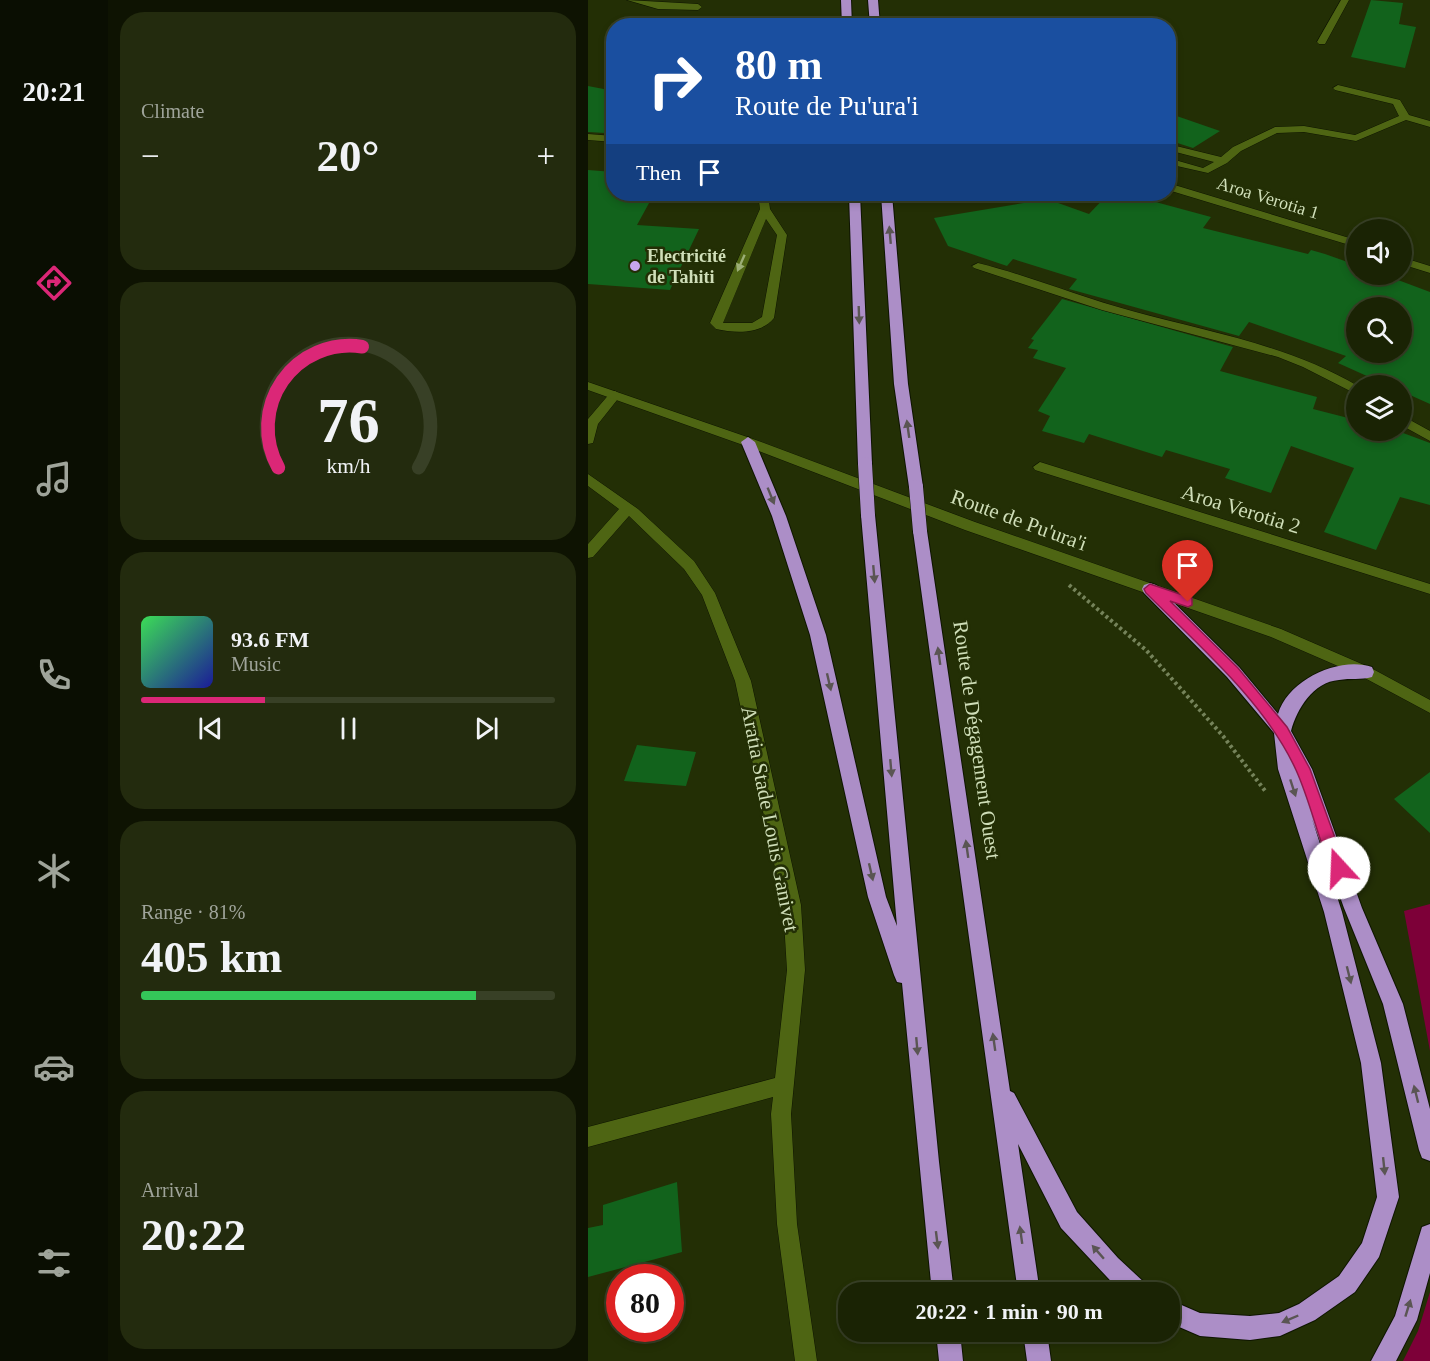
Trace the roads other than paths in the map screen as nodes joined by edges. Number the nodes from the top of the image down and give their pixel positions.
1 (631, 0) edge
2 (846, 0) edge
3 (873, 0) edge
4 (1345, 0) edge
5 (698, 7) dead end
6 (847, 18) edge
7 (874, 18) edge
8 (1322, 42) dead end
9 (1338, 88) dead end
10 (1405, 117) junction
11 (1430, 124) edge
12 (588, 137) edge
13 (606, 139) edge
14 (1176, 149) edge
15 (1223, 161) junction
16 (1176, 163) edge
17 (1176, 188) edge
18 (764, 201) edge
19 (854, 201) edge
20 (887, 201) edge
21 (765, 209) junction
22 (1346, 241) edge
23 (1412, 264) edge
24 (978, 266) dead end
25 (1430, 270) edge
26 (1346, 383) edge
27 (588, 386) edge
28 (615, 395) junction
29 (1412, 425) edge
30 (1430, 437) edge
31 (588, 440) edge
32 (748, 442) junction
33 (1040, 467) dead end
34 (588, 479) edge
35 (628, 508) junction
36 (588, 553) edge
37 (1150, 589) junction
38 (1430, 589) edge
39 (1366, 672) junction
40 (1430, 707) edge
41 (1282, 731) junction
42 (915, 1020) junction
43 (783, 1085) junction
44 (1001, 1090) junction
45 (588, 1137) edge
46 (1430, 1150) edge
47 (1430, 1235) edge
48 (942, 1282) edge
49 (1027, 1282) edge
50 (1127, 1282) edge
51 (1180, 1315) edge
52 (949, 1342) edge
53 (1036, 1342) edge
54 (806, 1361) edge
55 (951, 1361) edge
56 (1039, 1361) edge
57 (1383, 1361) edge

1 - 5 street
2 - 6 highway
3 - 7 highway
4 - 8 street
9 - 10 street
10 - 11 street
10 - 15 street, Aroa Verotia 1
12 - 13 street
14 - 15 street
15 - 16 street, Aroa Verotia 1
17 - 22 street, Aroa Verotia 1
18 - 21 street
19 -> 42 highway, bridge
44 -> 20 highway, Route de Dégagement Ouest, bridge
21 -> 21 street
23 - 25 street
24 - 26 street
27 - 28 street, Route de Pu'ura'i
28 - 31 street
28 - 32 street, Route de Pu'ura'i
29 - 30 street
32 - 37 street, Route de Pu'ura'i
32 -> 42 highway
33 - 38 street, Aroa Verotia 2
34 - 35 street, Aratia Stade Louis Ganivet
35 - 36 street
35 - 43 street, Aratia Stade Louis Ganivet
37 - 39 street, Route de Pu'ura'i
37 - 41 highway
39 - 40 street, Route de Pu'ura'i
39 - 41 highway
46 -> 41 highway
41 -> 51 highway
42 -> 48 highway
43 - 45 street
43 - 54 street, Aratia Stade Louis Ganivet
49 -> 44 highway, Route de Dégagement Ouest
50 -> 44 highway
57 -> 47 highway
52 - 55 highway
53 - 56 highway

